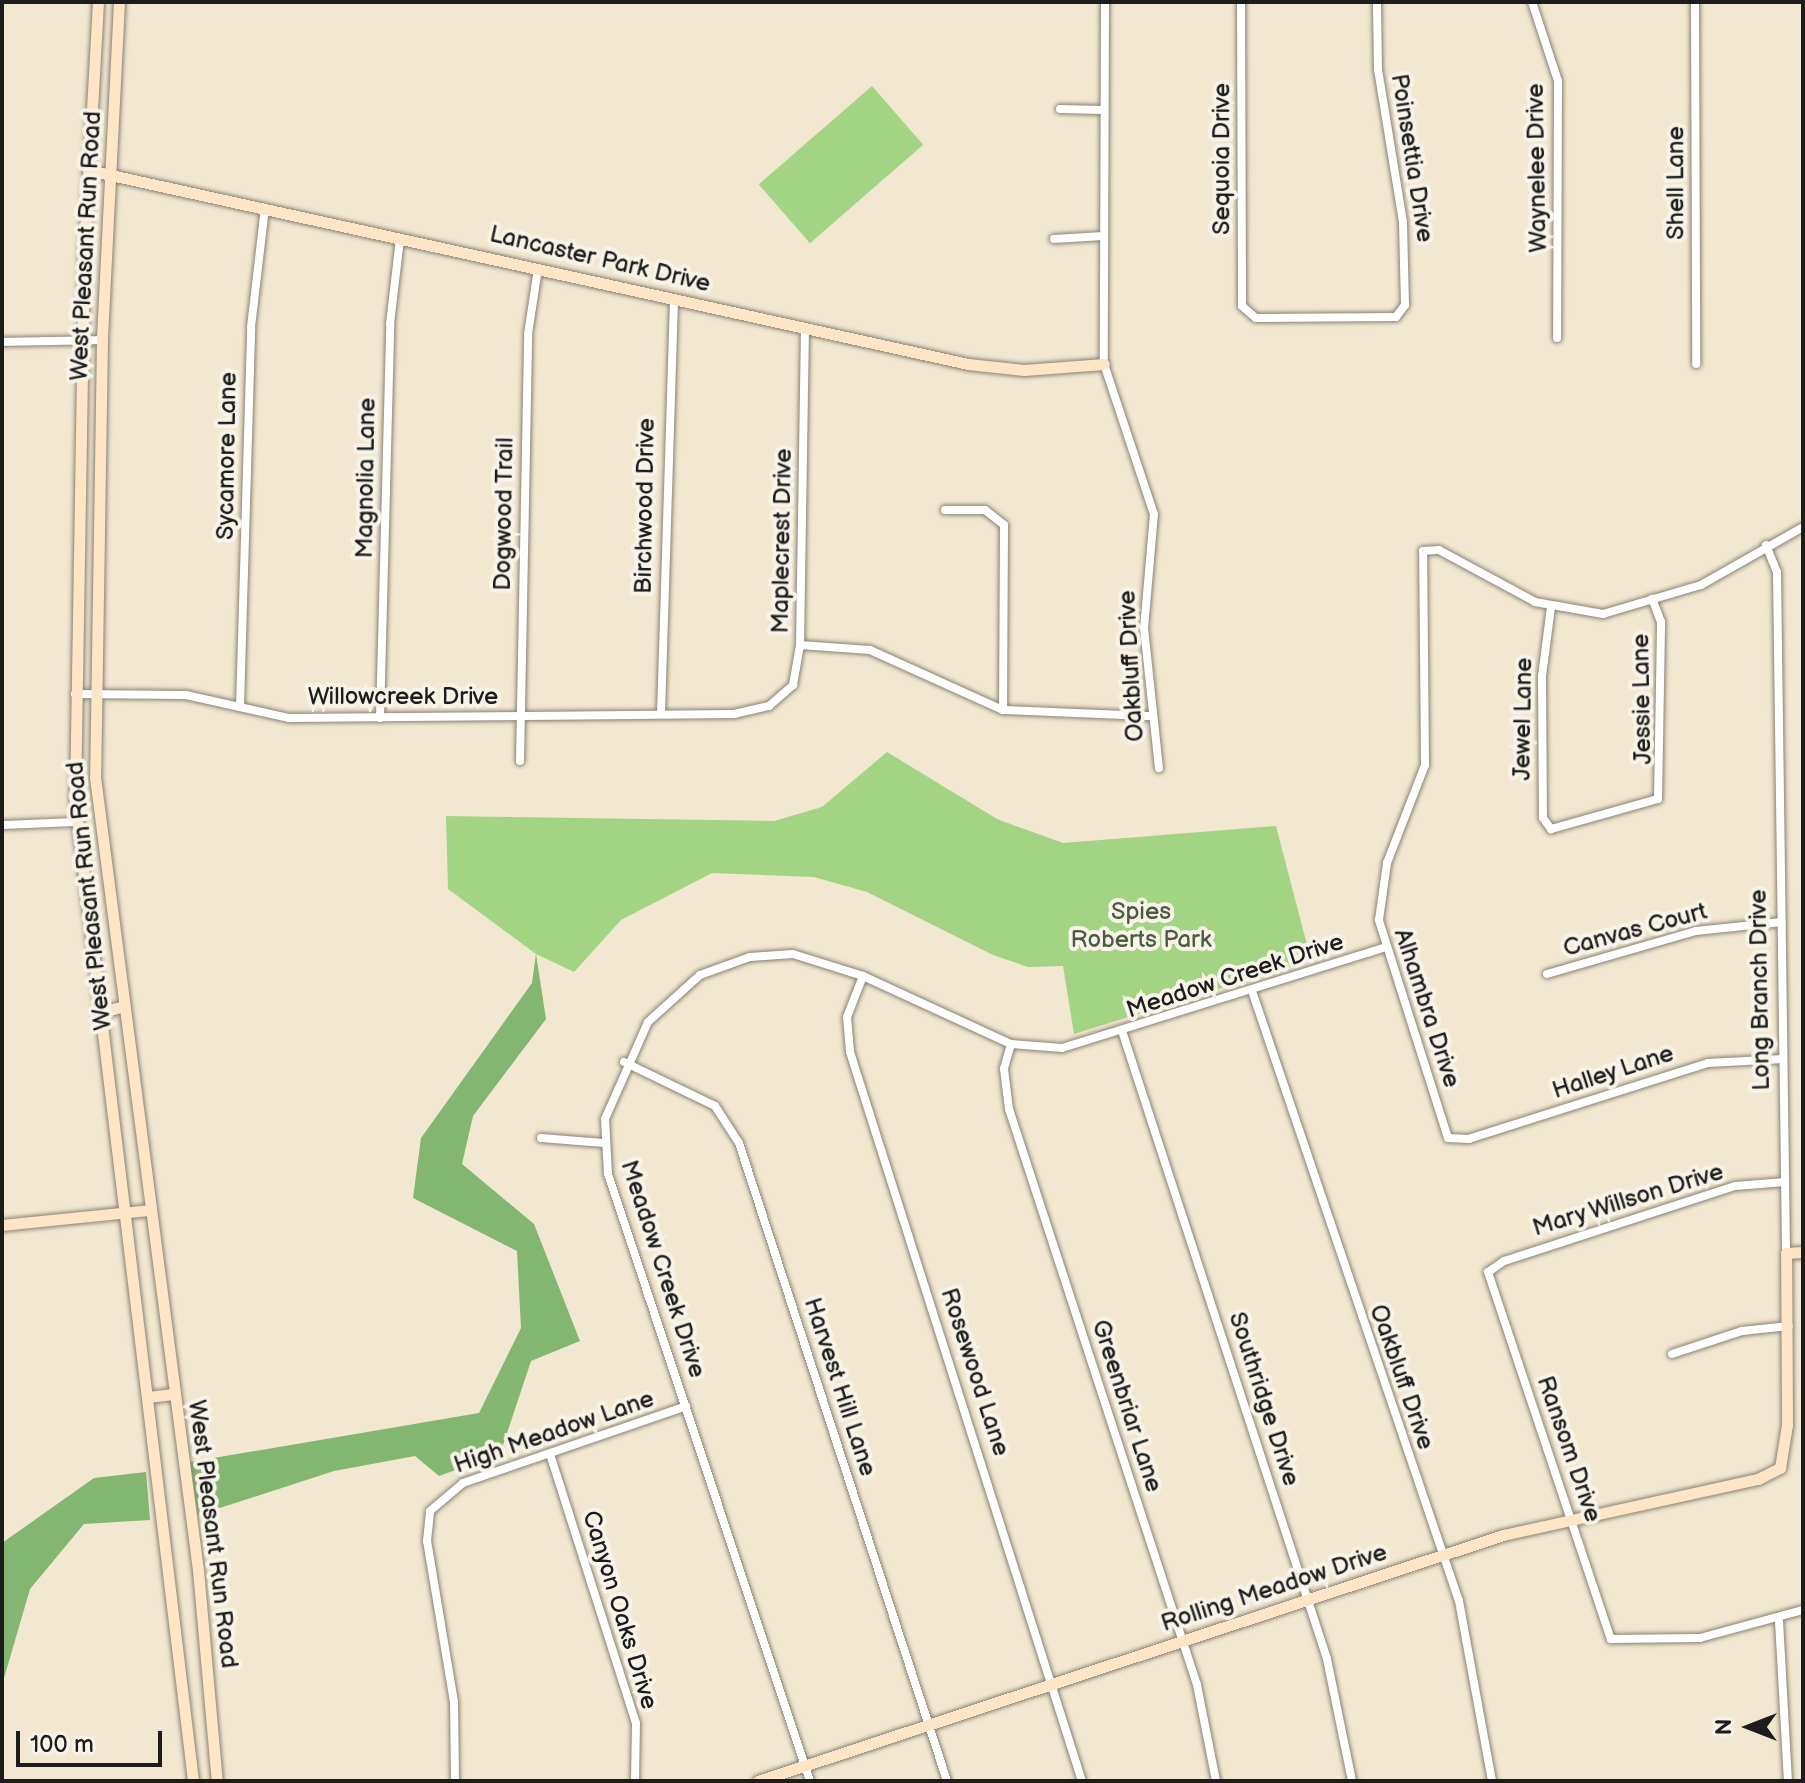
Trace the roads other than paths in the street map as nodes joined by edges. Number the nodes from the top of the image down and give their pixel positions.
1 (98, 2) edge
2 (119, 2) edge
3 (1105, 2) edge
4 (1241, 2) edge
5 (1377, 2) edge
6 (1532, 2) edge
7 (1695, 2) edge
8 (98, 22) junction
9 (119, 23) junction
10 (1060, 109) dead end
11 (1103, 110) junction
12 (88, 170) junction
13 (109, 172) junction
14 (265, 208) junction
15 (1103, 236) junction
16 (400, 239) junction
17 (1054, 239) dead end
18 (538, 269) junction
19 (674, 299) junction
20 (1396, 317) joint
21 (805, 327) junction
22 (1557, 338) dead end
23 (102, 340) junction
24 (81, 341) junction
25 (2, 342) edge
26 (1104, 364) junction
27 (1696, 364) dead end
28 (945, 510) dead end
29 (1803, 527) edge
30 (1766, 545) junction
31 (1652, 599) junction
32 (1551, 607) junction
33 (800, 645) junction
34 (74, 694) junction
35 (96, 695) junction
36 (240, 706) junction
37 (1003, 710) junction
38 (661, 714) junction
39 (734, 714) joint
40 (1149, 716) junction
41 (520, 717) junction
42 (380, 718) junction
43 (520, 761) dead end
44 (1159, 768) dead end
45 (98, 818) junction
46 (76, 822) junction
47 (2, 825) edge
48 (1551, 829) joint
49 (1782, 922) junction
50 (1384, 948) junction
51 (1547, 974) dead end
52 (863, 976) junction
53 (1252, 991) junction
54 (122, 1007) junction
55 (98, 1012) junction
56 (1123, 1034) junction
57 (1011, 1044) junction
58 (1783, 1059) junction
59 (624, 1062) junction
60 (541, 1138) dead end
61 (1457, 1139) joint
62 (604, 1143) junction
63 (1785, 1182) junction
64 (150, 1210) junction
65 (124, 1214) junction
66 (2, 1225) edge
67 (1803, 1252) edge
68 (1786, 1253) junction
69 (1488, 1272) joint
70 (1789, 1326) junction
71 (1672, 1354) dead end
72 (173, 1394) junction
73 (148, 1397) junction
74 (686, 1406) junction
75 (1785, 1437) joint
76 (550, 1454) junction
77 (1571, 1517) junction
78 (1442, 1556) junction
79 (1309, 1600) junction
80 (1803, 1610) edge
81 (1779, 1621) junction
82 (1182, 1641) junction
83 (1056, 1682) junction
84 (929, 1724) junction
85 (803, 1764) junction
86 (193, 1781) edge
87 (217, 1781) edge
88 (455, 1781) edge
89 (635, 1781) edge
90 (758, 1781) edge
91 (810, 1781) edge
92 (947, 1781) edge
93 (1082, 1781) edge
94 (1216, 1781) edge
95 (1352, 1781) edge
96 (1492, 1781) edge
97 (1788, 1781) edge

1 - 8 main road, West Pleasant Run Road
2 - 9 main road, West Pleasant Run Road
3 - 11 street, Oakbluff Drive
4 - 20 street, Sequoia Drive
5 - 20 street, Poinsettia Drive
6 - 22 street, Waynelee Drive
7 - 27 street, Shell Lane
8 - 9 main road
8 - 12 main road, West Pleasant Run Road
9 - 13 main road, West Pleasant Run Road
10 - 11 street
11 - 15 street, Oakbluff Drive
12 - 13 main road, Lancaster Park Drive
12 - 24 main road, West Pleasant Run Road
13 - 14 main road, Lancaster Park Drive
13 - 23 main road, West Pleasant Run Road
14 - 16 main road, Lancaster Park Drive
14 - 36 street, Sycamore Lane
15 - 17 street
15 - 26 street, Oakbluff Drive
16 - 18 main road, Lancaster Park Drive
16 - 42 street, Magnolia Lane
18 - 19 main road, Lancaster Park Drive
18 - 41 street, Dogwood Trail
19 - 21 main road, Lancaster Park Drive
19 - 38 street, Birchwood Drive
21 - 26 main road, Lancaster Park Drive
21 - 33 street, Maplecrest Drive
23 - 24 street
23 - 35 main road, West Pleasant Run Road
24 - 25 street
24 - 34 main road, West Pleasant Run Road
26 - 40 street, Oakbluff Drive
28 - 37 street
29 - 30 street
30 - 31 street
30 - 49 street, Long Branch Drive
31 - 32 street
31 - 48 street, Jessie Lane
32 - 48 street, Jewel Lane
32 - 50 street, Alhambra Drive
33 - 37 street
33 - 39 street, Maplecrest Drive
34 - 35 street, Willowcreek Drive
34 - 46 main road, West Pleasant Run Road
35 - 36 street, Willowcreek Drive
35 - 45 main road, West Pleasant Run Road
36 - 42 street, Willowcreek Drive
37 - 40 street
38 - 39 street, Willowcreek Drive
38 - 41 street, Willowcreek Drive
40 - 44 street, Oakbluff Drive
41 - 42 street, Willowcreek Drive
41 - 43 street, Dogwood Trail
45 - 46 main road
45 - 54 main road, West Pleasant Run Road
46 - 47 street
46 - 55 main road, West Pleasant Run Road
49 - 51 street, Canvas Court
49 - 58 street, Long Branch Drive
50 - 53 street, Meadow Creek Drive
50 - 61 street, Alhambra Drive
52 - 57 street, Meadow Creek Drive
52 - 59 street, Meadow Creek Drive
52 - 83 street, Rosewood Lane
53 - 56 street, Meadow Creek Drive
53 - 78 street, Oakbluff Drive
54 - 55 main road
54 - 64 main road, West Pleasant Run Road
55 - 65 main road, West Pleasant Run Road
56 - 57 street, Meadow Creek Drive
56 - 79 street, Southridge Drive
57 - 82 street, Greenbriar Lane
58 - 61 street, Halley Lane
58 - 63 street, Long Branch Drive
59 - 62 street, Meadow Creek Drive
59 - 84 street, Harvest Hill Lane
60 - 62 street
62 - 74 street, Meadow Creek Drive
63 - 68 street, Long Branch Drive
63 - 69 street, Mary Willson Drive
64 - 65 main road
64 - 72 main road, West Pleasant Run Road
65 - 66 main road
65 - 73 main road, West Pleasant Run Road
67 - 68 main road
68 - 70 main road, Long Branch Drive
69 - 77 street, Ransom Drive
70 - 71 street
70 - 75 main road, Long Branch Drive
72 - 73 main road
72 - 87 main road, West Pleasant Run Road
73 - 86 main road, West Pleasant Run Road
74 - 76 street, High Meadow Lane
74 - 85 street, Meadow Creek Drive
75 - 77 main road, Rolling Meadow Drive
76 - 88 street, High Meadow Lane
76 - 89 street, Canyon Oaks Drive
77 - 78 main road, Rolling Meadow Drive
77 - 81 street, Ransom Drive
78 - 79 main road, Rolling Meadow Drive
78 - 96 street, Oakbluff Drive
79 - 82 main road, Rolling Meadow Drive
79 - 95 street, Southridge Drive
80 - 81 street
81 - 97 street
82 - 83 main road, Rolling Meadow Drive
82 - 94 street, Greenbriar Lane
83 - 84 main road, Rolling Meadow Drive
83 - 93 street, Rosewood Lane
84 - 85 main road, Rolling Meadow Drive
84 - 92 street, Harvest Hill Lane
85 - 90 main road, Rolling Meadow Drive
85 - 91 street, Meadow Creek Drive

